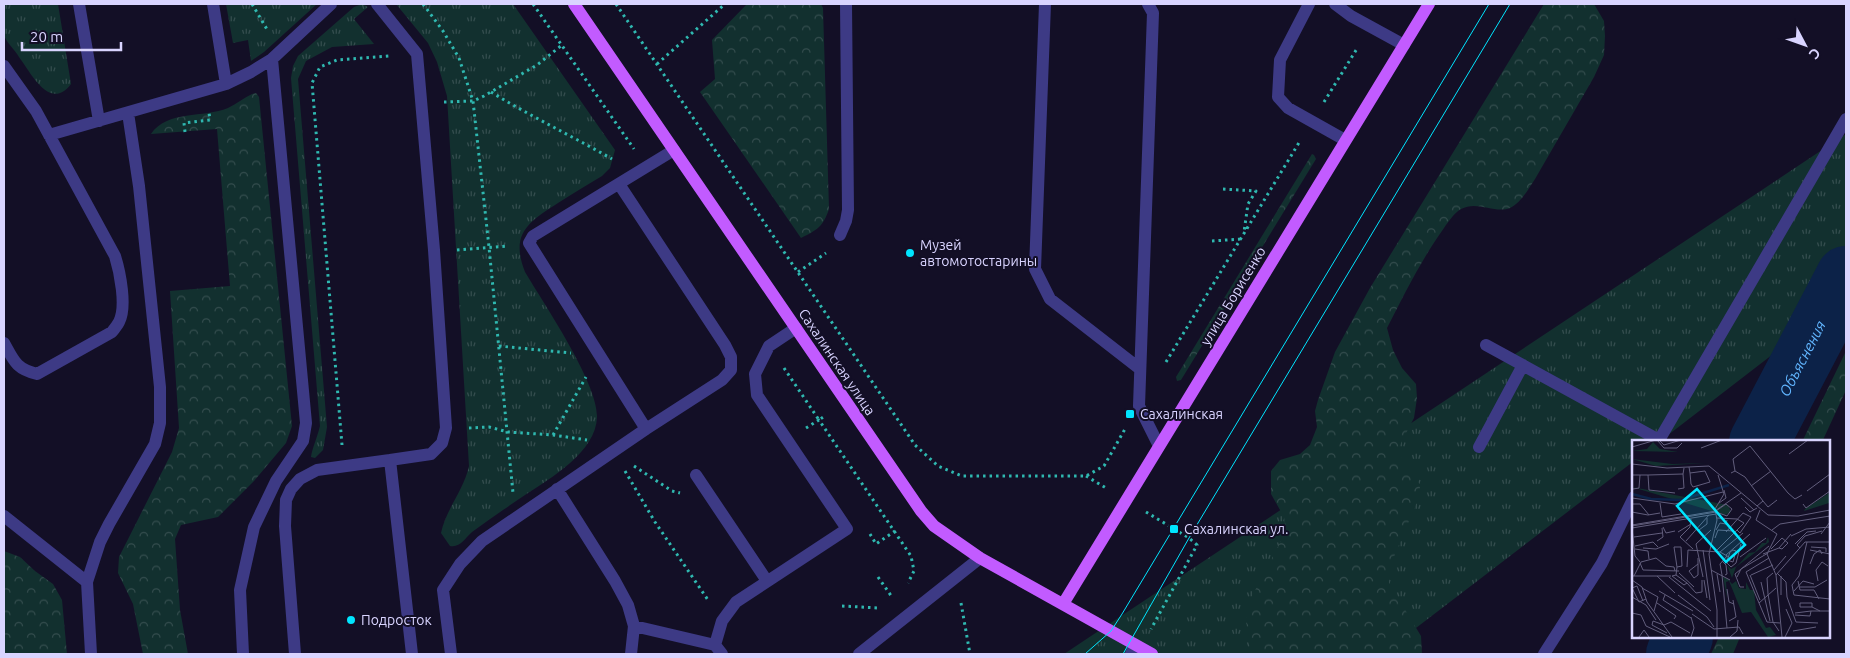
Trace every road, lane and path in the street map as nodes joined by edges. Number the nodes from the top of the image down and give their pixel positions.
1 (79, 4) edge
2 (213, 4) edge
3 (252, 4) edge
4 (331, 4) edge
5 (377, 4) edge
6 (423, 4) edge
7 (533, 4) edge
8 (574, 4) edge
9 (616, 4) edge
10 (725, 4) edge
11 (846, 4) edge
12 (1044, 4) edge
13 (1148, 4) edge
14 (1310, 4) edge
15 (1335, 4) edge
16 (1429, 4) edge
17 (1370, 26) junction
18 (1404, 44) junction
19 (562, 45) junction
20 (417, 54) junction
21 (276, 55) junction
22 (657, 64) junction
23 (4, 66) edge
24 (226, 84) junction
25 (491, 92) junction
26 (473, 101) junction
27 (422, 104) junction
28 (128, 113) junction
29 (1846, 119) edge
30 (99, 121) junction
31 (1312, 122) junction
32 (184, 123) dead end
33 (185, 132) dead end
34 (49, 135) junction
35 (1345, 140) junction
36 (674, 150) junction
37 (642, 170) junction
38 (619, 184) junction
39 (1223, 189) dead end
40 (1244, 234) junction
41 (840, 235) joint
42 (1241, 239) junction
43 (1212, 240) dead end
44 (528, 244) junction
45 (489, 247) junction
46 (472, 249) dead end
47 (798, 272) junction
48 (796, 328) junction
49 (4, 343) edge
50 (1486, 345) dead end
51 (499, 346) junction
52 (599, 355) junction
53 (1164, 364) dead end
54 (1523, 365) junction
55 (1140, 369) junction
56 (1139, 406) junction
57 (819, 420) dead end
58 (489, 427) dead end
59 (646, 429) junction
60 (508, 432) junction
61 (553, 435) junction
62 (1657, 440) edge
63 (1660, 440) edge
64 (1159, 446) junction
65 (1479, 447) dead end
66 (613, 451) junction
67 (390, 460) junction
68 (344, 465) junction
69 (696, 475) dead end
70 (557, 489) junction
71 (709, 494) junction
72 (1632, 501) edge
73 (4, 516) edge
74 (515, 518) junction
75 (865, 528) dead end
76 (1174, 529) dead end
77 (895, 531) junction
78 (980, 558) junction
79 (957, 576) junction
80 (878, 577) dead end
81 (767, 581) junction
82 (87, 582) junction
83 (907, 586) dead end
84 (900, 592) dead end
85 (893, 598) junction
86 (1063, 604) junction
87 (842, 606) dead end
88 (722, 621) junction
89 (634, 626) junction
90 (719, 650) edge
91 (1140, 650) edge
92 (91, 654) edge
93 (243, 654) edge
94 (295, 654) edge
95 (412, 654) edge
96 (451, 654) edge
97 (631, 654) edge
98 (859, 654) edge
99 (970, 654) edge
100 (1544, 654) edge

1 - 30 lane
2 - 24 lane
3 - 21 path
4 - 21 lane
5 - 20 lane
6 - 26 path
7 - 19 path
8 - 36 main road, Сахалинская улица
9 - 22 path
10 - 22 path
11 - 41 lane
12 - 55 lane
13 - 55 lane
14 - 31 lane
15 - 17 lane
16 - 18 main road, улица Борисенко
17 - 18 lane
17 - 31 path
18 - 35 main road, улица Борисенко
19 - 25 path
19 - 37 path
20 - 27 lane
20 - 68 path
21 - 24 lane
21 - 93 lane
22 - 47 path
23 - 34 lane
24 - 28 lane
25 - 26 path
25 - 37 path
26 - 27 path
26 - 45 path
27 - 67 lane
28 - 30 lane
28 - 82 lane
29 - 63 lane
30 - 34 lane
31 - 35 lane
31 - 40 path
32 - 33 path
34 - 49 lane
35 - 64 main road, улица Борисенко
36 - 37 lane
36 - 48 main road, Сахалинская улица
37 - 38 lane
38 - 44 lane
38 - 59 lane
39 - 40 path
40 - 42 path
41 - 47 path
42 - 43 path
42 - 53 path
44 - 45 path
44 - 52 lane
45 - 46 path
45 - 51 path
47 - 56 path
48 - 78 main road, Сахалинская улица
48 - 81 lane
50 - 54 lane
51 - 52 path
51 - 60 path
52 - 59 lane
52 - 61 path
54 - 62 lane
54 - 65 lane
55 - 56 lane
56 - 64 lane
57 - 77 path
58 - 60 path
59 - 66 lane
60 - 61 path
60 - 74 path
61 - 66 path
64 - 86 main road, улица Борисенко
66 - 70 lane
66 - 71 path
66 - 88 path
67 - 68 lane
67 - 95 lane
68 - 94 lane
69 - 71 lane
70 - 74 lane
70 - 89 lane
71 - 81 lane
72 - 100 lane
73 - 82 lane
74 - 96 lane
75 - 77 path
76 - 91 path
77 - 83 path
78 - 79 lane
78 - 86 main road, Сахалинская улица
79 - 98 lane
79 - 99 path
80 - 85 path
81 - 88 lane
82 - 92 lane
84 - 85 path
85 - 87 path
86 - 91 main road, Сахалинская улица
88 - 90 lane
89 - 90 lane
89 - 97 lane

